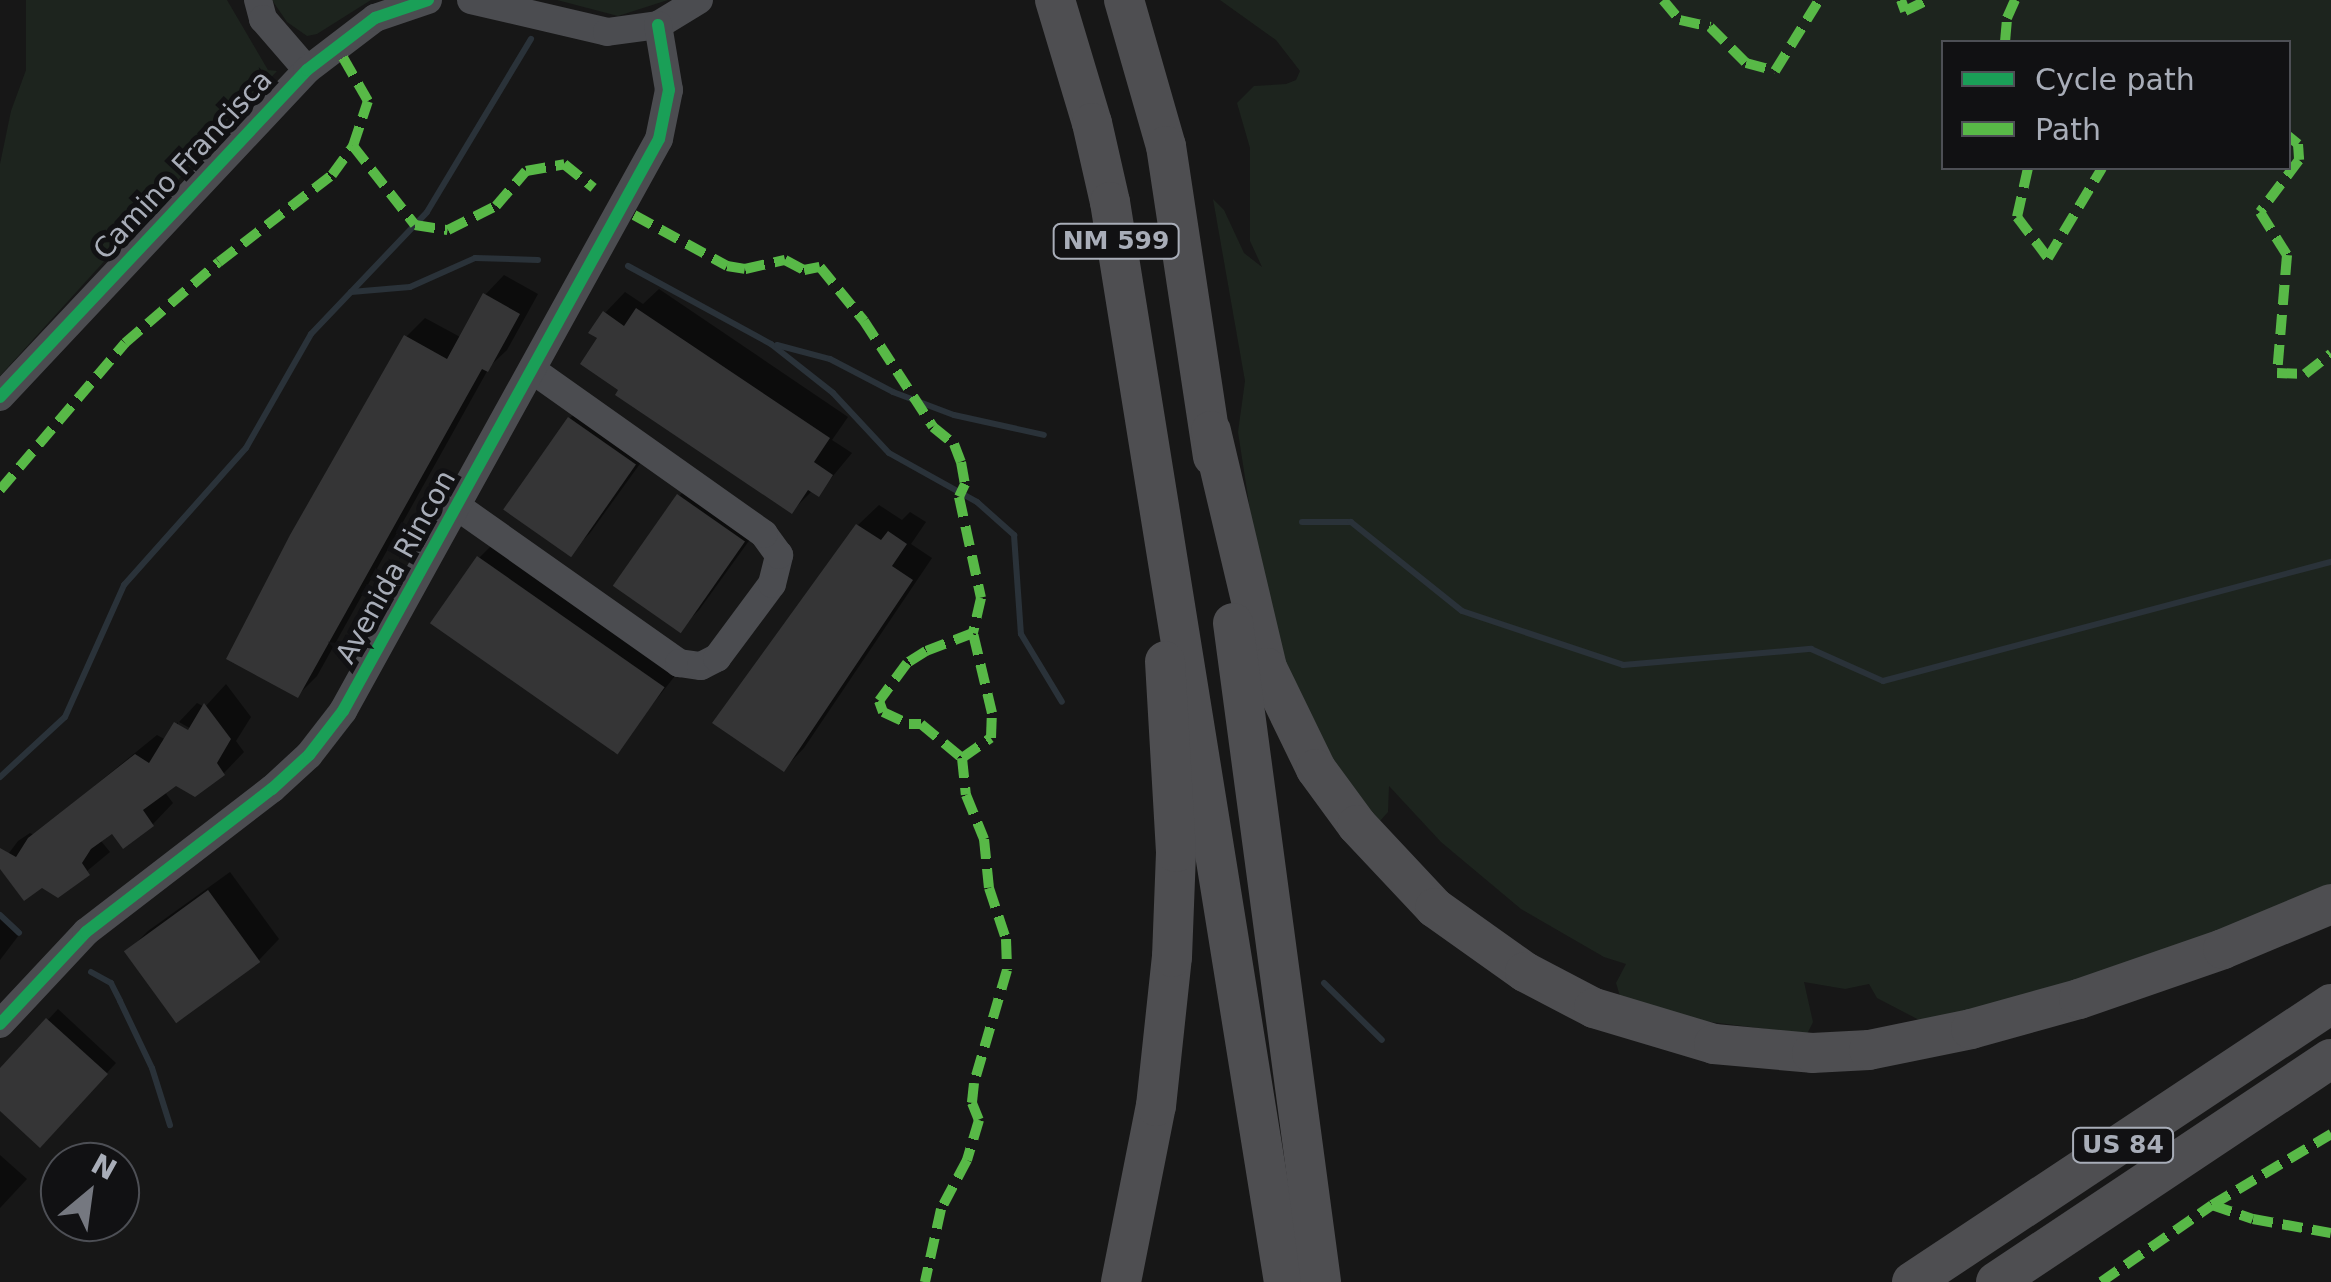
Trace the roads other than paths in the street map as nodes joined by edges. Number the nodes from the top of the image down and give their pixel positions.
1 (258, 0) edge
2 (428, 0) edge
3 (471, 0) edge
4 (489, 0) edge
5 (699, 0) edge
6 (1056, 0) edge
7 (1124, 0) edge
8 (658, 25) junction
9 (307, 70) junction
10 (532, 370) junction
11 (0, 397) edge
12 (1211, 431) junction
13 (1154, 488) junction
14 (458, 507) junction
15 (2331, 904) edge
16 (2331, 1004) edge
17 (0, 1024) edge
18 (2331, 1059) edge
19 (1121, 1282) edge
20 (1284, 1282) edge
21 (1322, 1282) edge
22 (1912, 1282) edge
23 (1996, 1282) edge

1 - 9 street
2 - 9 street, Camino Francisca
3 - 4 street
4 - 8 street
5 - 8 street
6 - 13 highway, NM 599
7 - 12 highway, NM 599
8 - 10 street, Avenida Rincon
9 - 11 street, Camino Francisca
10 - 14 street, Avenida Rincon
10 - 14 street
12 - 15 highway
12 - 21 highway
13 - 19 highway
13 - 20 highway
14 - 17 street, Avenida Rincon
16 - 22 highway, US 84
18 - 23 highway, US 84

